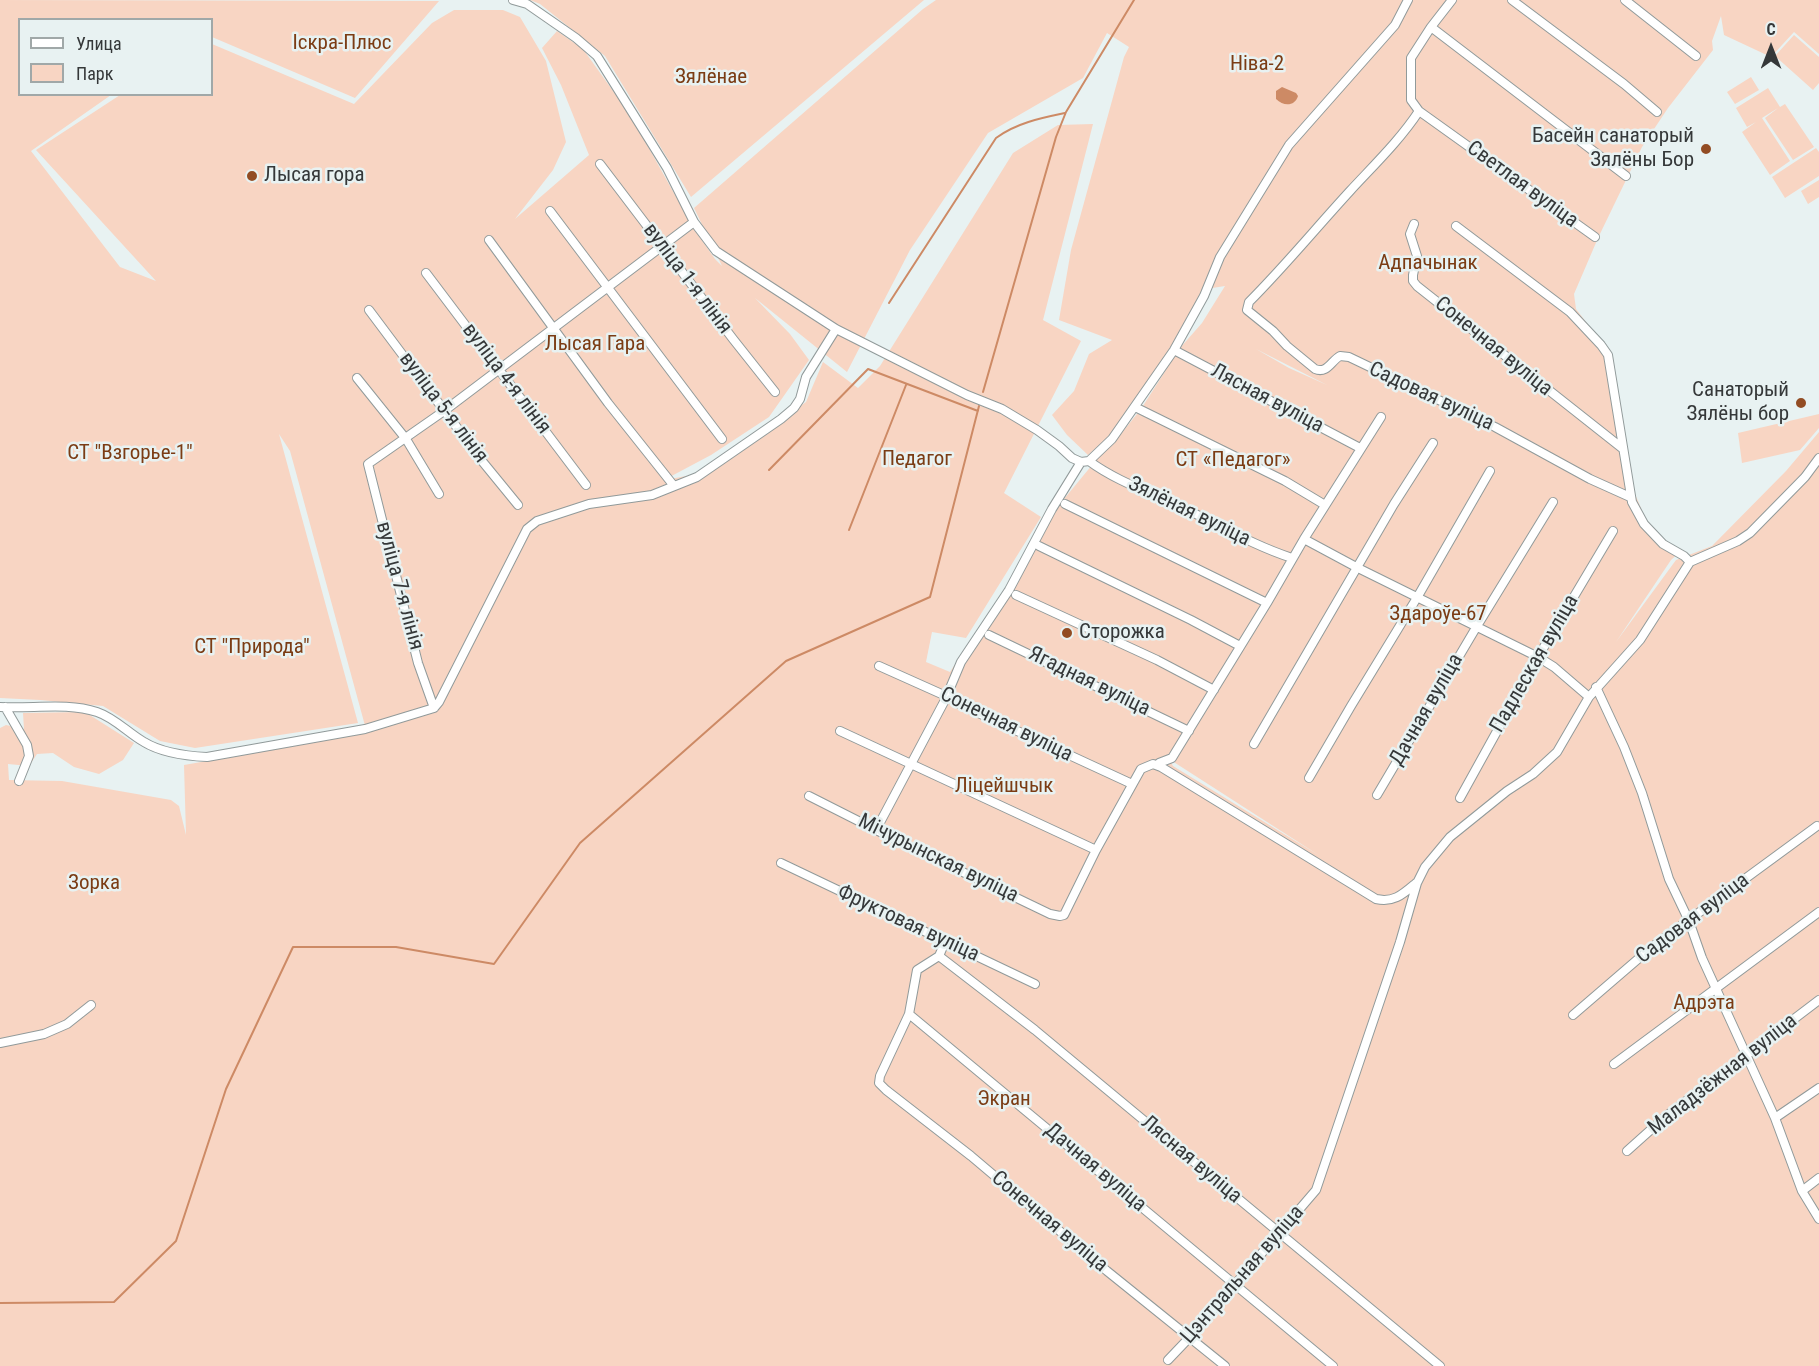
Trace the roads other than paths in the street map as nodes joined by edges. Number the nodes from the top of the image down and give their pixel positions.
1 (513, 0) edge
2 (1408, 0) edge
3 (1452, 0) edge
4 (1512, 0) edge
5 (1625, 0) edge
6 (1431, 27) junction
7 (1696, 56) dead end
8 (1419, 111) junction
9 (1657, 112) dead end
10 (600, 164) dead end
11 (1626, 176) dead end
12 (550, 211) dead end
13 (694, 222) junction
14 (1414, 224) dead end
15 (1456, 226) dead end
16 (1595, 237) dead end
17 (489, 240) dead end
18 (663, 247) junction
19 (426, 273) dead end
20 (608, 288) junction
21 (369, 310) dead end
22 (553, 328) junction
23 (836, 329) junction
24 (1174, 350) junction
25 (499, 369) junction
26 (357, 378) dead end
27 (775, 392) dead end
28 (1135, 406) junction
29 (444, 411) junction
30 (1381, 417) dead end
31 (722, 438) dead end
32 (406, 439) junction
33 (1433, 443) dead end
34 (1360, 448) junction
35 (1622, 448) junction
36 (1819, 458) edge
37 (1085, 461) junction
38 (1819, 467) edge
39 (1490, 471) dead end
40 (1805, 477) junction
41 (586, 485) dead end
42 (674, 486) junction
43 (439, 494) dead end
44 (1630, 497) junction
45 (1553, 502) dead end
46 (1065, 504) dead end
47 (518, 505) dead end
48 (1325, 505) junction
49 (1613, 531) dead end
50 (1304, 539) junction
51 (1039, 546) dead end
52 (1292, 558) junction
53 (1690, 562) junction
54 (1358, 568) junction
55 (1016, 594) dead end
56 (1418, 597) junction
57 (1267, 603) junction
58 (1477, 626) junction
59 (989, 635) dead end
60 (1240, 646) junction
61 (1538, 657) junction
62 (879, 666) dead end
63 (1596, 687) junction
64 (1214, 690) junction
65 (946, 696) junction
66 (1589, 697) junction
67 (3, 707) edge
68 (434, 708) junction
69 (840, 731) dead end
70 (1189, 731) junction
71 (1254, 744) dead end
72 (912, 764) junction
73 (1161, 767) junction
74 (1309, 778) dead end
75 (19, 781) dead end
76 (1132, 784) junction
77 (1377, 795) dead end
78 (809, 796) dead end
79 (1460, 798) dead end
80 (1817, 826) dead end
81 (876, 830) junction
82 (1096, 850) junction
83 (781, 863) dead end
84 (1417, 883) junction
85 (1819, 912) edge
86 (1689, 921) junction
87 (945, 942) junction
88 (939, 956) junction
89 (1035, 984) dead end
90 (1715, 990) junction
91 (1819, 1000) edge
92 (91, 1005) dead end
93 (909, 1014) junction
94 (1573, 1015) dead end
95 (0, 1043) edge
96 (1747, 1055) junction
97 (1614, 1064) dead end
98 (1819, 1088) edge
99 (1775, 1118) junction
100 (1627, 1151) dead end
101 (1819, 1178) edge
102 (1802, 1191) junction
103 (1819, 1219) edge
104 (1279, 1233) junction
105 (1234, 1284) junction
106 (1189, 1338) junction
107 (1168, 1360) dead end
108 (1225, 1366) edge
109 (1333, 1366) edge
110 (1440, 1366) edge

1 - 13 street, Зялёная вуліца
2 - 24 street
3 - 6 street
4 - 9 street
5 - 7 street
6 - 8 street
6 - 11 street
8 - 16 street, Светлая вуліца
8 - 44 street, Садовая вуліца
10 - 18 street, вуліца 1-я лінія
12 - 20 street
13 - 18 street
13 - 23 street, Зялёная вуліца
14 - 35 street, Сонечная вуліца
15 - 35 street
17 - 22 street
18 - 20 street
18 - 27 street, вуліца 1-я лінія
19 - 25 street, вуліца 4-я лінія
20 - 22 street
20 - 31 street
21 - 29 street, вуліца 5-я лінія
22 - 25 street
22 - 42 street
23 - 37 street, Зялёная вуліца
23 - 42 street
24 - 28 street
24 - 34 street, Лясная вуліца
25 - 29 street
25 - 41 street, вуліца 4-я лінія
26 - 32 street
28 - 37 street
28 - 48 street
29 - 32 street
29 - 47 street, вуліца 5-я лінія
30 - 34 street
32 - 43 street
32 - 68 street, вуліца 7-я лінія
33 - 54 street, Садовая вуліца
34 - 48 street
35 - 44 street
36 - 40 street
37 - 52 street, Зялёная вуліца
37 - 65 street
38 - 40 street
39 - 56 street
40 - 53 street
42 - 68 street
44 - 53 street
45 - 58 street, Дачная вуліца
46 - 57 street
48 - 50 street
49 - 61 street, Падлеская вуліца
50 - 52 street
50 - 54 street
51 - 60 street
52 - 57 street
53 - 63 street
54 - 56 street
54 - 71 street, Садовая вуліца
55 - 64 street
56 - 58 street
56 - 74 street
57 - 60 street
58 - 61 street
58 - 77 street, Дачная вуліца
59 - 70 street, Ягадная вуліца
60 - 64 street
61 - 66 street
61 - 79 street, Падлеская вуліца
62 - 65 street, Сонечная вуліца
63 - 66 street
63 - 86 street
64 - 70 street
65 - 72 street
65 - 76 street, Сонечная вуліца
66 - 84 street
67 - 68 street
67 - 75 street
69 - 72 street
70 - 73 street
72 - 81 street
72 - 82 street
73 - 76 street
73 - 84 street
76 - 82 street
78 - 81 street, Мічурынская вуліца
80 - 86 street, Садовая вуліца
81 - 82 street, Мічурынская вуліца
83 - 87 street, Фруктовая вуліца
84 - 104 street, Цэнтральная вуліца
85 - 90 street
86 - 90 street
86 - 94 street, Садовая вуліца
87 - 88 street
87 - 89 street, Фруктовая вуліца
88 - 93 street
88 - 104 street, Лясная вуліца
90 - 96 street
90 - 97 street
91 - 96 street, Маладзёжная вуліца
92 - 95 street
93 - 105 street, Дачная вуліца
93 - 106 street, Сонечная вуліца
96 - 99 street
96 - 100 street, Маладзёжная вуліца
98 - 99 street
99 - 102 street
101 - 102 street
102 - 103 street
104 - 105 street, Цэнтральная вуліца
104 - 110 street, Лясная вуліца
105 - 106 street, Цэнтральная вуліца
105 - 109 street, Дачная вуліца
106 - 107 street, Цэнтральная вуліца
106 - 108 street, Сонечная вуліца

